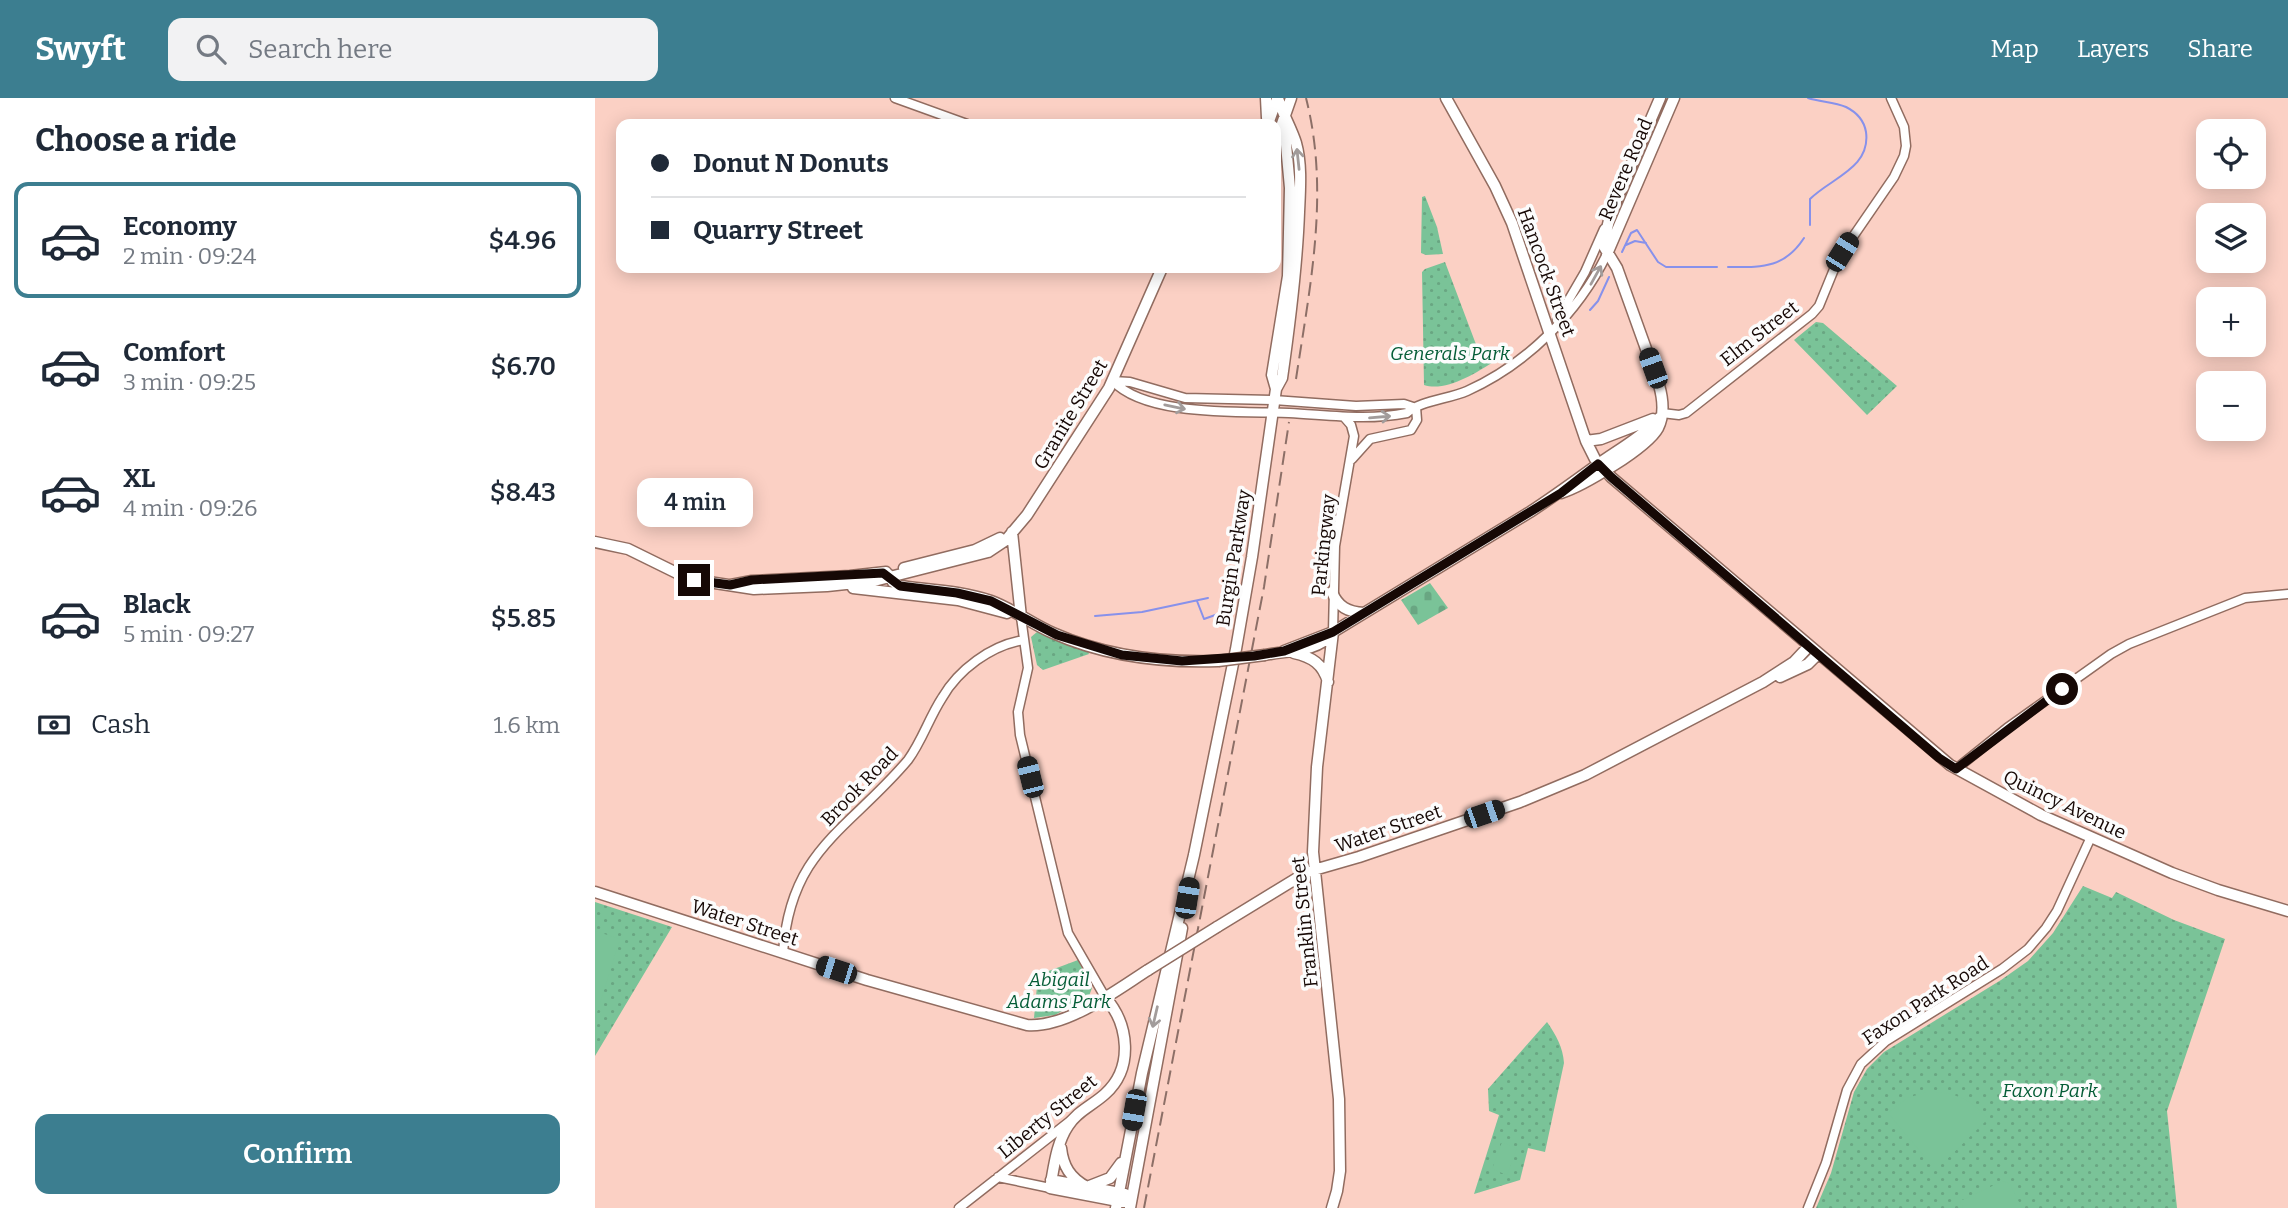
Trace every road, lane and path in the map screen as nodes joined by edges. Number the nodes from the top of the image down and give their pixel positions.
1 (895, 98) edge
2 (1266, 98) edge
3 (1278, 98) edge
4 (1291, 98) edge
5 (1446, 98) edge
6 (1660, 98) edge
7 (1674, 98) edge
8 (1891, 98) edge
9 (1284, 118) junction
10 (953, 119) edge
11 (1267, 119) edge
12 (1269, 119) edge
13 (1281, 127) edge
14 (1281, 158) edge
15 (1288, 161) junction
16 (1611, 212) junction
17 (1607, 254) junction
18 (1160, 273) edge
19 (1550, 332) junction
20 (1113, 381) junction
21 (1275, 394) junction
22 (1415, 407) junction
23 (1272, 413) junction
24 (1662, 413) junction
25 (1344, 418) junction
26 (1586, 441) junction
27 (1350, 461) junction
28 (1601, 467) junction
29 (1012, 532) junction
30 (595, 542) edge
31 (880, 573) junction
32 (891, 578) junction
33 (730, 585) junction
34 (818, 587) junction
35 (1332, 592) junction
36 (2288, 594) edge
37 (1364, 613) junction
38 (1021, 617) junction
39 (1333, 632) junction
40 (1024, 640) junction
41 (1809, 646) junction
42 (1284, 651) junction
43 (1818, 654) junction
44 (1763, 682) junction
45 (1329, 684) junction
46 (1956, 769) junction
47 (2091, 837) junction
48 (1194, 855) junction
49 (1314, 870) junction
50 (595, 892) edge
51 (2288, 911) edge
52 (783, 953) junction
53 (1105, 997) junction
54 (1075, 1118) junction
55 (1060, 1141) junction
56 (1128, 1143) junction
57 (998, 1177) junction
58 (1051, 1184) junction
59 (1086, 1191) junction
60 (1117, 1201) edge
61 (1131, 1202) edge
62 (959, 1208) edge
63 (1103, 1208) edge
64 (1332, 1208) edge
65 (1808, 1208) edge

1 - 10 street
2 - 11 main road
3 - 9 main road, Burgin Parkway
3 - 12 main road
4 - 9 main road
5 - 19 main road, Hancock Street
6 - 16 main road, Revere Road
7 - 17 main road, Revere Road
8 - 24 street, Elm Street
9 - 13 main road
9 - 15 main road, Burgin Parkway
21 -> 9 main road, Burgin Parkway
14 - 15 main road
15 - 21 main road, Burgin Parkway
16 - 17 main road
16 - 19 street, Revere Road
19 -> 17 street
17 - 24 main road
18 - 20 main road, Granite Street
19 - 22 street
19 - 26 main road, Hancock Street
20 - 21 street
20 -> 23 street
20 - 29 main road, Granite Street
21 - 22 street
21 - 23 main road, Burgin Parkway
25 -> 22 street
22 - 27 street
23 - 25 street
23 - 48 main road, Burgin Parkway
24 - 26 main road
24 - 28 main road
25 - 27 street, Parkingway
26 - 28 main road, Hancock Street
27 - 35 street, Parkingway
28 - 37 main road
28 - 41 main road, Quincy Avenue
29 - 31 main road, Granite Street
29 - 32 main road, Granite Street
29 - 38 main road
30 - 33 main road
31 - 32 main road
31 - 33 main road, Granite Street
32 - 34 main road, Granite Street
32 - 38 main road
33 - 34 main road, Granite Street
34 - 38 main road
35 - 37 main road
35 - 39 street, Parkingway
36 - 46 street
37 - 39 main road
38 - 40 street
38 - 42 main road, bridge
39 - 42 main road
39 - 45 main road, Franklin Street
40 - 52 street, Brook Road
40 - 53 street
41 - 43 main road, Quincy Avenue
41 - 44 main road, Water Street
42 - 45 main road
43 - 44 main road, Water Street
43 - 46 main road, Quincy Avenue
44 - 49 main road, Water Street
45 - 49 main road, Franklin Street
46 - 47 main road, Quincy Avenue
47 - 51 main road, Quincy Avenue
47 - 65 street, Faxon Park Road
48 -> 56 main road, Burgin Parkway
48 - 61 main road, Burgin Parkway
49 - 53 main road, Water Street, bridge
49 - 64 main road, Franklin Street
50 - 52 main road, Water Street
52 - 53 main road, Water Street
53 - 54 main road, Liberty Street
54 - 55 main road
54 - 57 street, Liberty Street
55 - 58 main road
55 - 59 main road
56 - 59 main road
56 - 60 main road, Burgin Parkway
57 - 58 street
57 - 62 street, Liberty Street
58 - 59 main road
59 - 60 main road
59 - 63 main road
60 - 61 main road

